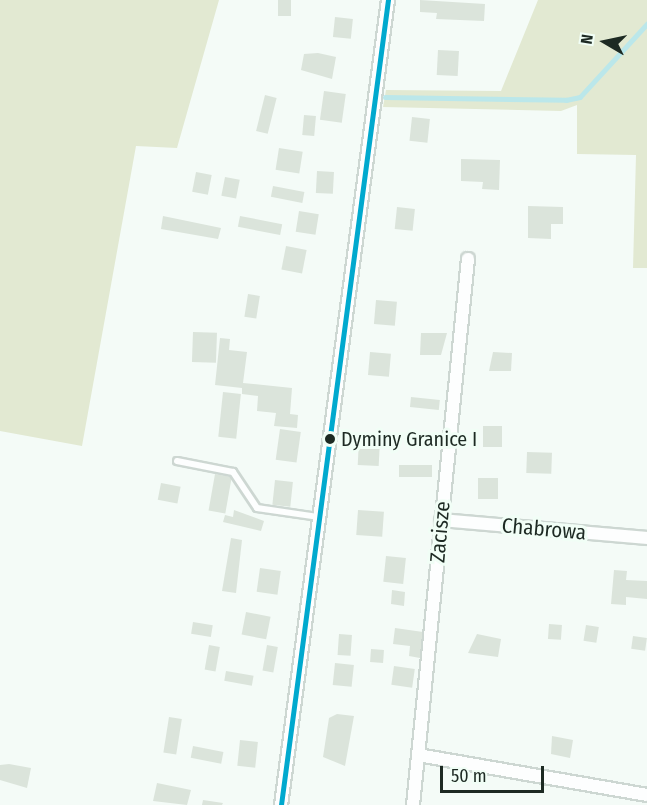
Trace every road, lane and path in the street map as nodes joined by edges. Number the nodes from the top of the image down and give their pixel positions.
1 (388, 0) edge
2 (468, 259) dead end
3 (177, 461) dead end
4 (319, 517) junction
5 (441, 520) junction
6 (647, 538) edge
7 (418, 754) junction
8 (647, 795) edge
9 (281, 805) edge
10 (413, 805) edge

1 - 4 street
2 - 5 street, Zacisze
3 - 4 lane
4 - 9 street
5 - 6 street, Chabrowa
5 - 7 street, Zacisze
7 - 8 street
7 - 10 street, Zacisze

